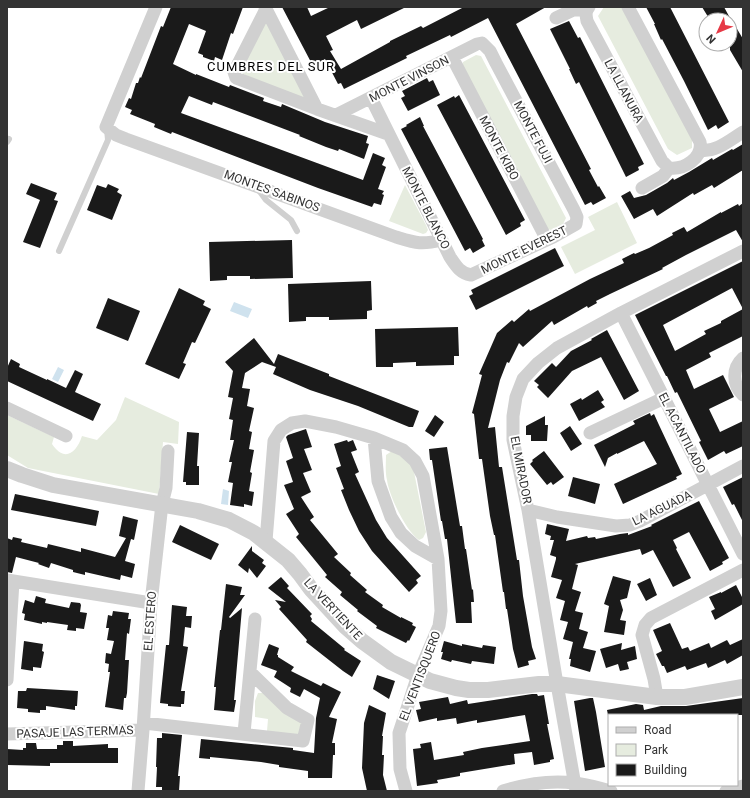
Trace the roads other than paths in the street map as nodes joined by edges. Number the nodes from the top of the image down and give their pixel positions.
1 (156, 7) edge
2 (628, 7) edge
3 (265, 8) edge
4 (588, 8) edge
5 (556, 18) dead end
6 (482, 43) joint
7 (452, 57) junction
8 (371, 98) junction
9 (317, 109) junction
10 (336, 115) junction
11 (106, 127) junction
12 (743, 132) edge
13 (388, 134) junction
14 (700, 150) junction
15 (669, 168) junction
16 (256, 186) junction
17 (642, 188) dead end
18 (576, 224) joint
19 (297, 231) dead end
20 (442, 240) junction
21 (547, 240) junction
22 (59, 251) dead end
23 (743, 251) edge
24 (471, 275) joint
25 (621, 313) junction
26 (743, 358) edge
27 (743, 395) edge
28 (664, 398) junction
29 (7, 408) edge
30 (590, 433) dead end
31 (66, 436) dead end
32 (374, 438) junction
33 (168, 451) dead end
34 (743, 466) edge
35 (7, 468) edge
36 (708, 485) junction
37 (162, 504) junction
38 (528, 510) junction
39 (266, 541) junction
40 (743, 554) edge
41 (438, 560) junction
42 (743, 570) edge
43 (10, 580) edge
44 (151, 603) junction
45 (255, 619) dead end
46 (250, 672) junction
47 (418, 675) junction
48 (7, 680) edge
49 (557, 684) junction
50 (743, 688) edge
51 (657, 697) junction
52 (144, 726) junction
53 (244, 733) junction
54 (7, 734) edge
55 (743, 786) edge
56 (576, 787) edge
57 (138, 791) edge
58 (406, 791) edge
59 (503, 791) edge
60 (611, 791) edge
61 (726, 791) edge

1 - 11 street
2 - 14 street
3 - 9 street
3 - 9 street
4 - 5 street, LA LLANURA
4 - 15 street, LA LLANURA
6 - 7 street, MONTE VINSON
6 - 18 street, MONTE FUJI
7 - 8 street, MONTE VINSON
7 - 21 street, MONTE KIBO
8 - 10 street, MONTE VINSON
8 - 13 street, MONTE BLANCO
9 - 10 street
10 - 13 street
11 - 16 street, MONTES SABINOS
11 - 22 lane
12 - 14 street
13 - 20 street, MONTE BLANCO
14 - 15 street
15 - 17 street
16 - 19 lane
16 - 20 street, MONTES SABINOS
18 - 21 street, MONTE EVEREST
20 - 24 street, MONTE BLANCO
21 - 24 street, MONTE EVEREST
23 - 25 street, EL MIRADOR
25 - 28 street, EL ACANTILADO
25 - 38 street, EL MIRADOR
26 - 27 street
28 - 30 street
28 - 36 street, EL ACANTILADO
29 - 31 street
32 - 39 street, EL VENTISQUERO
32 - 41 street
32 - 41 street, EL VENTISQUERO
33 - 37 street, EL ESTERO
34 - 36 street, LA AGUADA
35 - 37 street, LA VERTIENTE
36 - 38 street, LA AGUADA
36 - 40 street, EL ACANTILADO
37 - 39 street, LA VERTIENTE
37 - 44 street, EL ESTERO
38 - 49 street, EL MIRADOR
39 - 47 street, LA VERTIENTE
41 - 47 street, EL VENTISQUERO
42 - 51 street
43 - 44 street
43 - 48 street
44 - 52 street, EL ESTERO
45 - 46 street
46 - 53 street
46 - 53 street, PASAJE LAS TERMAS
47 - 49 street, LA VERTIENTE
47 - 58 street, EL VENTISQUERO
49 - 51 street, LA VERTIENTE
49 - 56 street, EL MIRADOR
50 - 51 street, LA VERTIENTE
52 - 53 street, PASAJE LAS TERMAS
52 - 54 street, PASAJE LAS TERMAS
52 - 57 street, EL ESTERO
55 - 61 street
56 - 59 street
56 - 60 street

